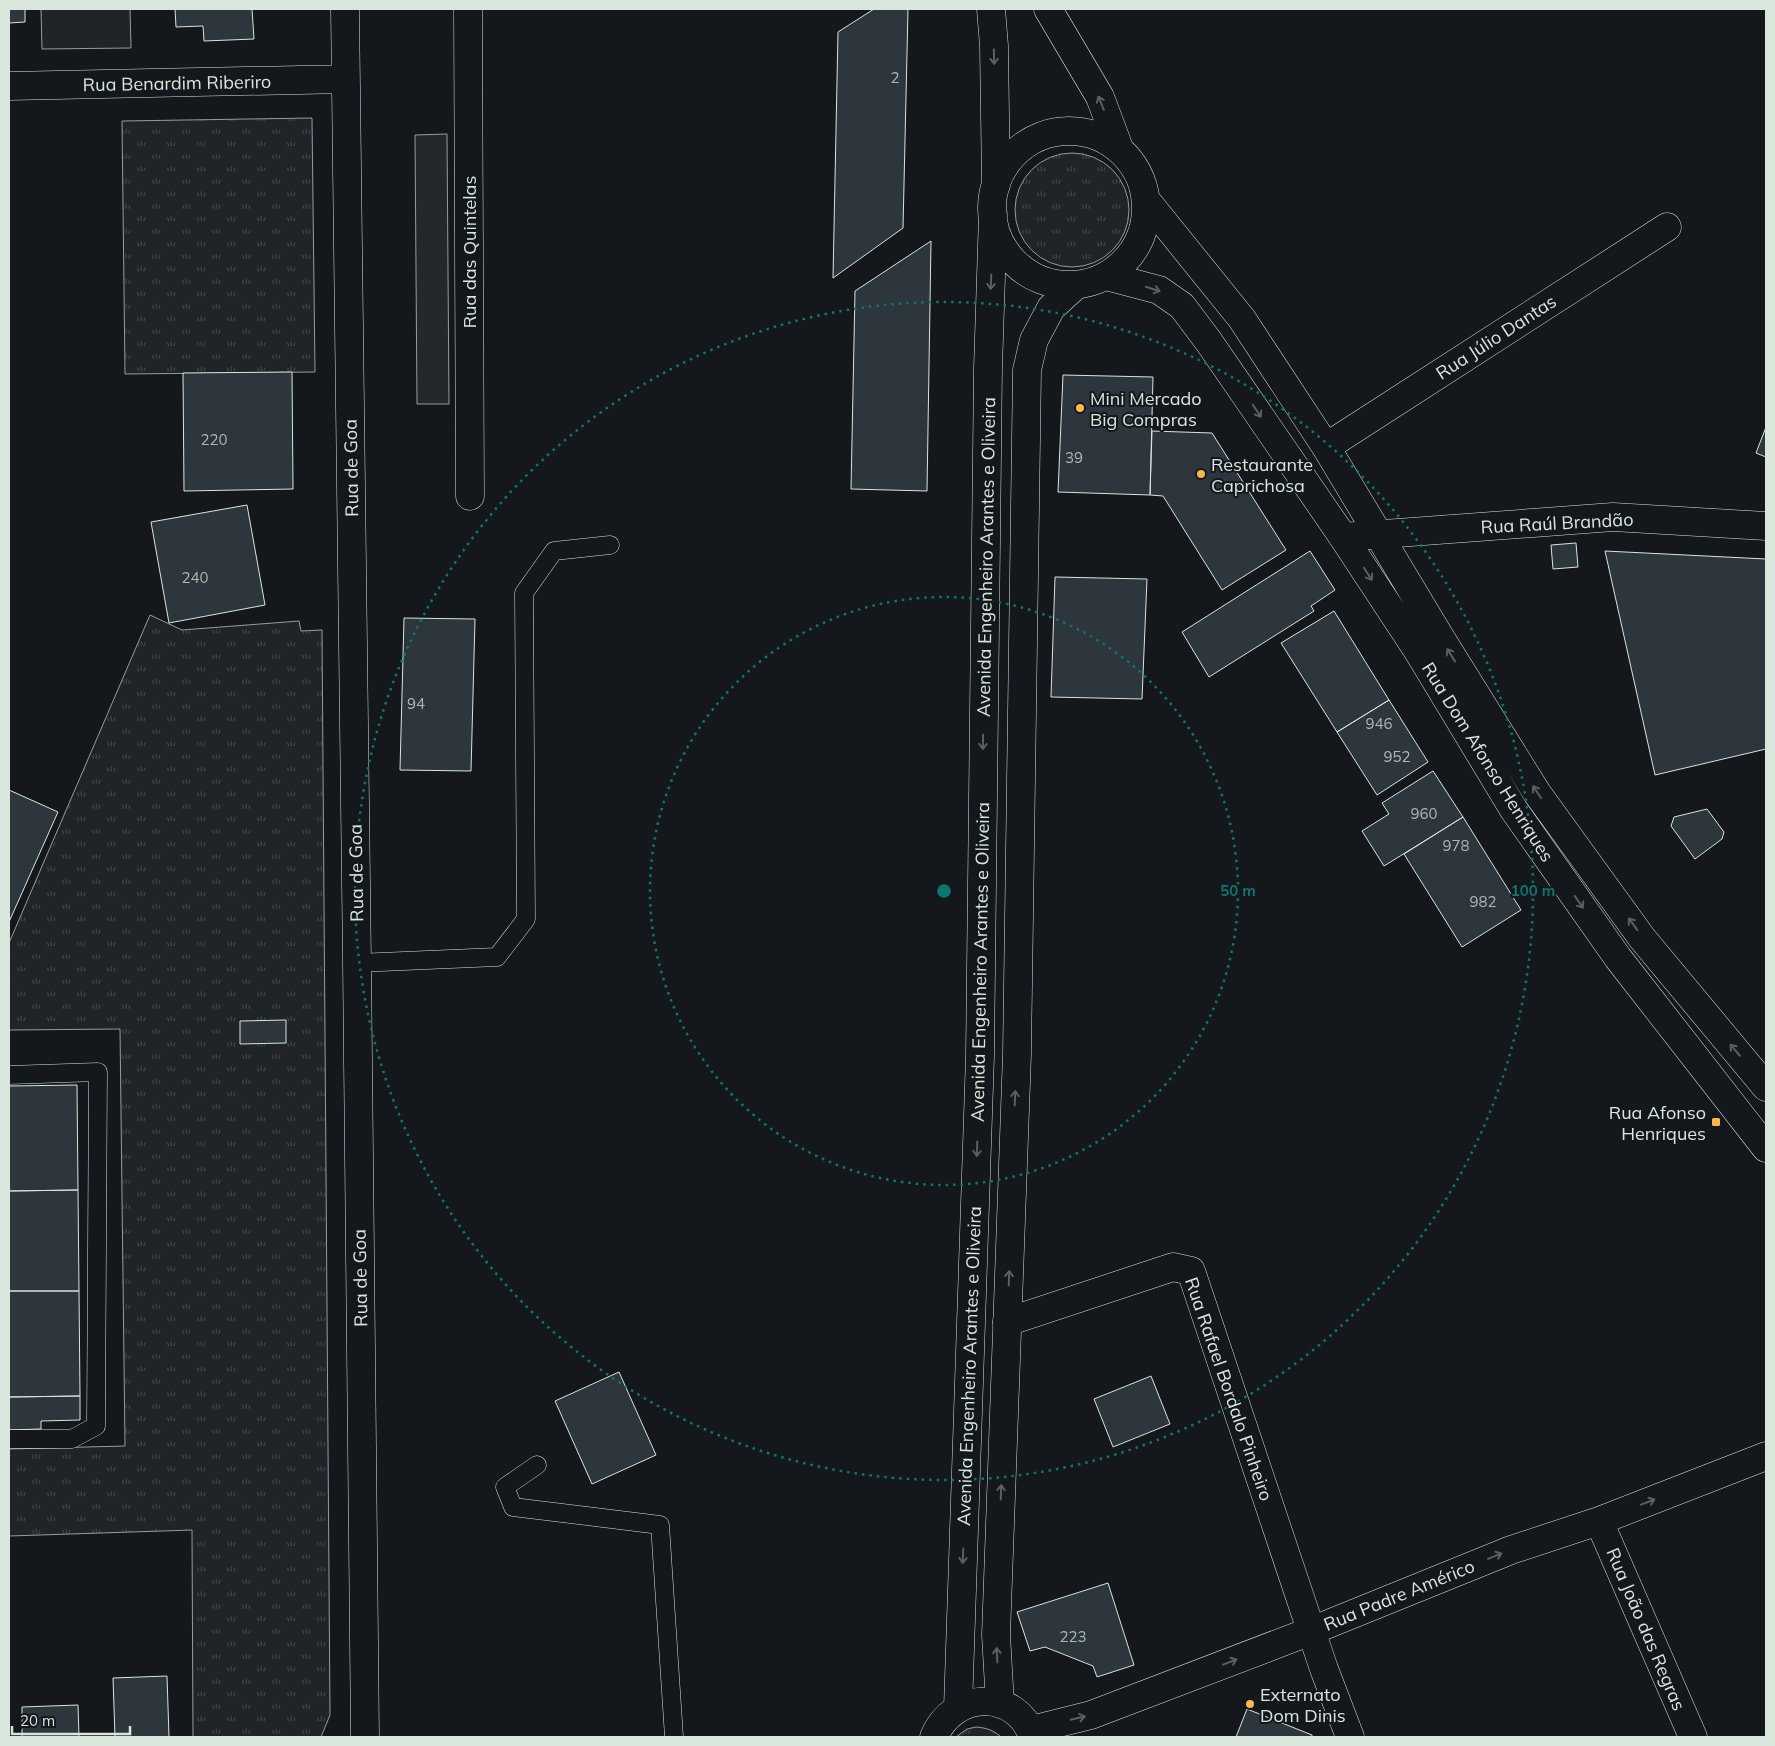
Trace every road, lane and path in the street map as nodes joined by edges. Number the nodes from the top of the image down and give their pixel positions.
1 (345, 9) edge
2 (468, 9) edge
3 (991, 9) edge
4 (1048, 9) edge
5 (345, 79) junction
6 (9, 86) edge
7 (1119, 148) junction
8 (996, 185) junction
9 (1146, 200) junction
10 (993, 215) junction
11 (1667, 227) dead end
12 (1106, 276) junction
13 (1076, 285) junction
14 (1326, 447) junction
15 (470, 496) dead end
16 (1766, 526) edge
17 (1378, 534) junction
18 (1344, 537) junction
19 (610, 545) dead end
20 (357, 963) junction
21 (9, 1075) edge
22 (1766, 1087) edge
23 (1766, 1148) edge
24 (1007, 1322) junction
25 (9, 1440) edge
26 (1766, 1456) edge
27 (538, 1465) dead end
28 (1599, 1521) junction
29 (1311, 1631) junction
30 (1000, 1704) junction
31 (958, 1708) junction
32 (1032, 1733) edge
33 (364, 1737) edge
34 (674, 1737) edge
35 (934, 1737) edge
36 (1350, 1737) edge
37 (1692, 1737) edge

1 - 5 street, Rua de Goa
2 - 15 street, Rua das Quintelas
3 -> 8 street, Rua Dom Afonso Henriques
7 -> 4 street, Rua Dom Afonso Henriques
5 - 6 street, Rua Benardim Riberiro
5 - 20 street, Rua de Goa
7 - 8 street, Rua Dom Afonso Henriques
7 - 9 street, Rua Dom Afonso Henriques
8 - 10 street, Rua Dom Afonso Henriques
9 - 12 street, Rua Dom Afonso Henriques
9 - 14 street, Rua Dom Afonso Henriques
10 - 13 street, Rua Dom Afonso Henriques
10 -> 31 street, Avenida Engenheiro Arantes e Oliveira
11 - 14 street, Rua Júlio Dantas
12 - 13 street, Rua Dom Afonso Henriques
12 -> 18 street, Rua Dom Afonso Henriques
24 -> 13 street, Avenida Engenheiro Arantes e Oliveira
14 - 17 street, Rua Dom Afonso Henriques
16 - 17 street, Rua Raúl Brandão
17 - 18 street
22 -> 17 street, Rua Dom Afonso Henriques
18 -> 23 street, Rua Dom Afonso Henriques
19 - 20 lane
20 - 33 street, Rua de Goa
21 - 25 lane
24 - 29 street, Rua Rafael Bordalo Pinheiro
30 -> 24 street, Avenida Engenheiro Arantes e Oliveira
28 -> 26 street, Rua Padre Américo
27 - 34 lane
29 -> 28 street, Rua Padre Américo
28 - 37 street, Rua João das Regras
32 -> 29 street, Rua Padre Américo
29 - 36 street
30 - 31 street
30 - 32 street
31 - 35 street

